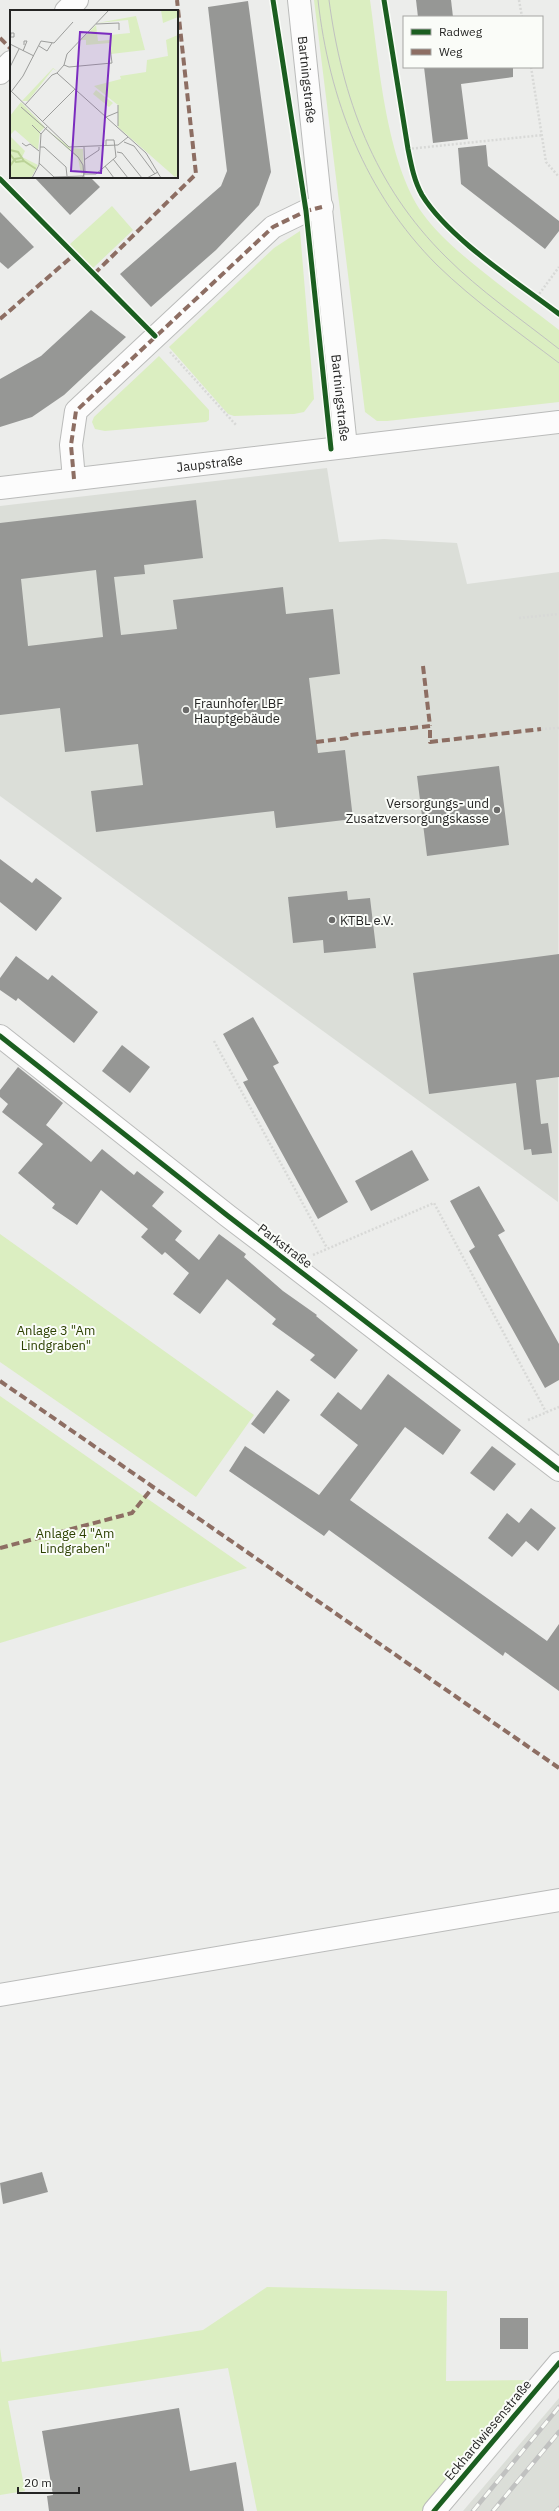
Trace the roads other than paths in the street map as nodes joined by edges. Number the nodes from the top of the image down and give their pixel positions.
1 (77, 0) edge
2 (299, 0) edge
3 (67, 10) edge
4 (10, 63) edge
5 (0, 73) edge
6 (322, 207) junction
7 (559, 422) edge
8 (346, 447) junction
9 (74, 479) junction
10 (0, 488) edge
11 (0, 1036) edge
12 (559, 1470) edge
13 (559, 1900) edge
14 (0, 1995) edge
15 (559, 2363) edge
16 (434, 2511) edge

1 - 3 street
2 - 6 street, Bartningstraße
4 - 5 street
6 - 8 street, Bartningstraße
6 - 9 street
7 - 8 street, Bartningstraße
8 - 9 street, Jaupstraße
9 - 10 street, Jaupstraße
11 - 12 street, Parkstraße
13 - 14 street
15 - 16 street, Eckhardwiesenstraße

